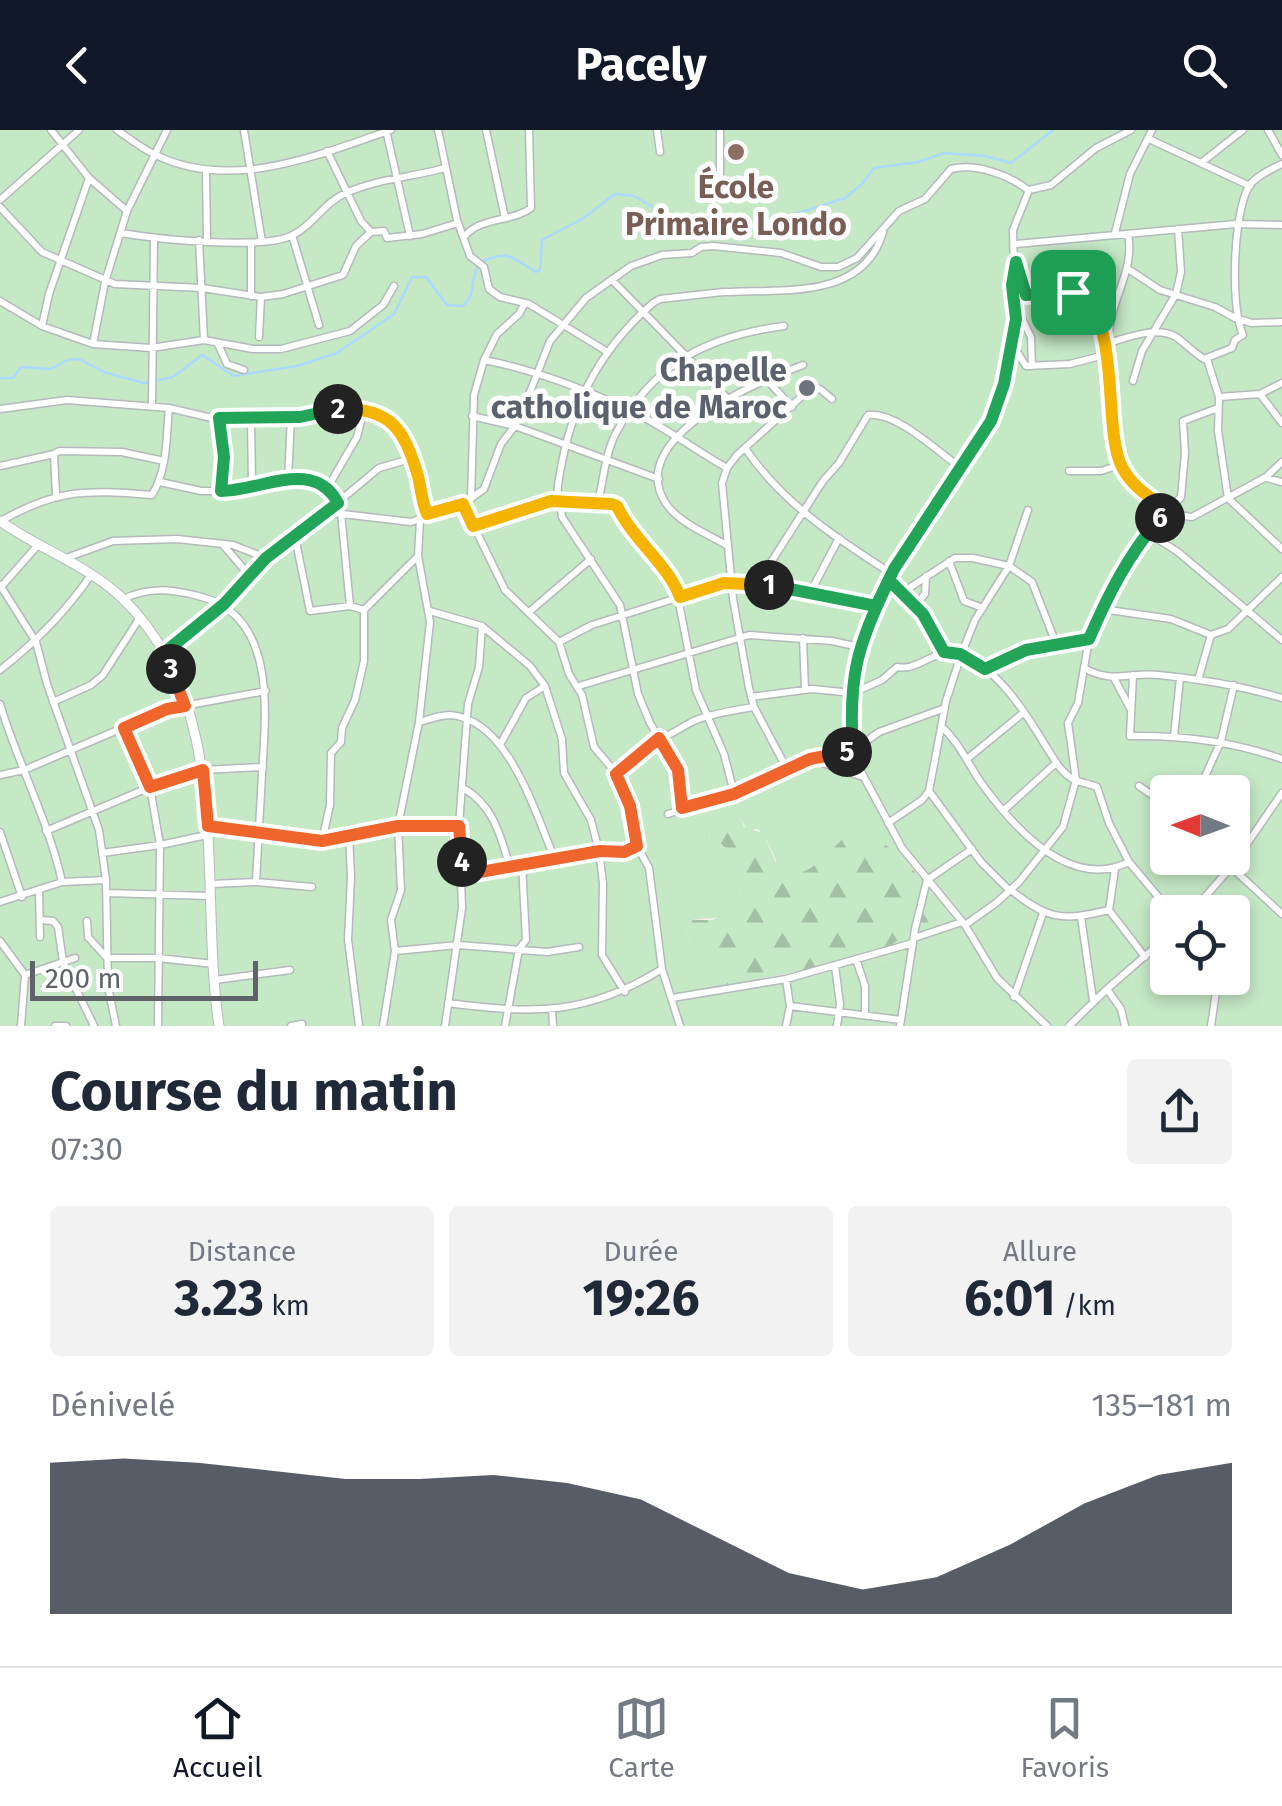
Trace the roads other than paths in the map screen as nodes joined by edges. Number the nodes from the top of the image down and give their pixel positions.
1 (51, 130) edge
2 (79, 130) edge
3 (116, 130) edge
4 (167, 130) edge
5 (244, 130) edge
6 (388, 130) edge
7 (438, 130) edge
8 (486, 130) edge
9 (529, 130) edge
10 (656, 130) edge
11 (720, 130) edge
12 (1130, 130) edge
13 (1243, 130) edge
14 (1268, 130) edge
15 (1151, 134) edge
16 (64, 146) junction
17 (327, 151) junction
18 (660, 152) dead end
19 (1282, 155) edge
20 (156, 156) junction
21 (1201, 162) junction
22 (1282, 164) edge
23 (445, 168) junction
24 (252, 169) junction
25 (206, 171) junction
26 (720, 177) dead end
27 (90, 178) junction
28 (399, 180) junction
29 (1250, 186) junction
30 (1029, 190) junction
31 (347, 192) junction
32 (0, 204) edge
33 (127, 211) junction
34 (505, 218) junction
35 (458, 223) junction
36 (1236, 224) junction
37 (1282, 225) edge
38 (884, 227) junction
39 (1178, 229) junction
40 (370, 232) junction
41 (121, 233) junction
42 (1115, 233) junction
43 (1128, 234) junction
44 (292, 235) junction
45 (410, 236) junction
46 (464, 237) junction
47 (154, 239) junction
48 (203, 240) junction
49 (262, 242) junction
50 (251, 243) junction
51 (1016, 244) junction
52 (61, 262) junction
53 (1016, 262) junction
54 (1128, 269) junction
55 (612, 281) junction
56 (105, 282) junction
57 (152, 284) junction
58 (394, 286) dead end
59 (308, 287) junction
60 (202, 288) junction
61 (1176, 294) junction
62 (252, 296) junction
63 (261, 297) junction
64 (0, 301) edge
65 (525, 303) junction
66 (1016, 306) junction
67 (644, 310) junction
68 (1235, 318) junction
69 (1282, 322) edge
70 (318, 325) dead end
71 (42, 326) junction
72 (562, 326) junction
73 (784, 326) dead end
74 (1153, 334) junction
75 (259, 337) dead end
76 (204, 340) junction
77 (1012, 342) junction
78 (93, 344) junction
79 (218, 344) junction
80 (151, 348) junction
81 (1108, 348) junction
82 (606, 351) junction
83 (687, 356) junction
84 (1207, 358) junction
85 (484, 360) junction
86 (803, 365) dead end
87 (1032, 366) junction
88 (244, 370) dead end
89 (536, 375) junction
90 (766, 378) junction
91 (1133, 380) dead end
92 (1282, 383) edge
93 (584, 393) junction
94 (1260, 394) junction
95 (1219, 397) junction
96 (727, 398) junction
97 (832, 399) dead end
98 (152, 406) junction
99 (792, 407) junction
100 (170, 408) junction
101 (1218, 408) junction
102 (0, 409) edge
103 (364, 409) junction
104 (631, 412) junction
105 (472, 416) junction
106 (219, 418) junction
107 (291, 418) junction
108 (251, 419) junction
109 (1282, 423) edge
110 (515, 426) junction
111 (677, 438) junction
112 (564, 445) junction
113 (744, 448) junction
114 (54, 454) junction
115 (410, 459) junction
116 (164, 461) junction
117 (607, 461) junction
118 (1282, 462) edge
119 (1120, 465) junction
120 (0, 466) edge
121 (726, 468) junction
122 (961, 468) junction
123 (1069, 472) dead end
124 (1266, 477) junction
125 (288, 479) junction
126 (659, 480) junction
127 (160, 482) junction
128 (1282, 482) edge
129 (252, 485) junction
130 (328, 487) junction
131 (221, 491) junction
132 (56, 494) junction
133 (1228, 498) junction
134 (471, 499) junction
135 (559, 500) junction
136 (338, 503) junction
137 (598, 503) junction
138 (463, 504) junction
139 (1028, 510) dead end
140 (1167, 510) junction
141 (802, 512) junction
142 (341, 513) junction
143 (323, 516) junction
144 (424, 517) junction
145 (1, 521) edge
146 (473, 526) junction
147 (1148, 533) junction
148 (295, 538) junction
149 (838, 538) junction
150 (38, 545) junction
151 (223, 545) junction
152 (729, 547) junction
153 (1282, 549) edge
154 (418, 556) junction
155 (66, 558) junction
156 (266, 558) junction
157 (591, 559) junction
158 (949, 561) junction
159 (1010, 566) junction
160 (91, 575) junction
161 (249, 575) junction
162 (926, 576) junction
163 (890, 577) junction
164 (1282, 578) edge
165 (732, 583) junction
166 (757, 584) junction
167 (0, 586) edge
168 (810, 592) junction
169 (903, 592) junction
170 (680, 597) junction
171 (123, 600) junction
172 (224, 604) junction
173 (915, 605) junction
174 (350, 606) junction
175 (876, 606) junction
176 (983, 608) junction
177 (1102, 609) junction
178 (364, 610) junction
179 (430, 611) junction
180 (529, 612) junction
181 (1248, 612) junction
182 (622, 616) junction
183 (139, 619) junction
184 (482, 626) junction
185 (1211, 636) junction
186 (741, 637) junction
187 (803, 638) junction
188 (1089, 639) junction
189 (1282, 640) edge
190 (36, 642) junction
191 (559, 642) junction
192 (1057, 646) junction
193 (859, 648) junction
194 (944, 652) junction
195 (164, 653) junction
196 (688, 653) junction
197 (960, 654) junction
198 (1083, 668) junction
199 (985, 669) junction
200 (0, 670) edge
201 (634, 670) junction
202 (1133, 675) junction
203 (1114, 678) junction
204 (1180, 678) junction
205 (1198, 680) junction
206 (545, 686) junction
207 (579, 686) junction
208 (1234, 686) junction
209 (805, 690) junction
210 (266, 691) junction
211 (852, 692) junction
212 (752, 696) junction
213 (1282, 698) edge
214 (53, 702) junction
215 (0, 704) edge
216 (185, 706) junction
217 (754, 707) junction
218 (945, 708) junction
219 (1131, 711) junction
220 (1023, 713) junction
221 (706, 716) junction
222 (467, 719) junction
223 (419, 722) junction
224 (942, 726) junction
225 (124, 728) junction
226 (1174, 736) junction
227 (659, 738) junction
228 (1221, 741) junction
229 (500, 744) junction
230 (72, 750) junction
231 (853, 751) junction
232 (810, 759) junction
233 (967, 759) junction
234 (1282, 759) edge
235 (1056, 764) junction
236 (263, 767) junction
237 (24, 770) junction
238 (203, 770) junction
239 (787, 770) junction
240 (616, 774) junction
241 (0, 775) edge
242 (1206, 775) edge
243 (862, 777) junction
244 (1076, 780) junction
245 (1139, 786) dead end
246 (150, 787) junction
247 (463, 788) junction
248 (929, 792) junction
249 (1282, 793) edge
250 (734, 794) junction
251 (1150, 794) edge
252 (682, 808) junction
253 (93, 810) junction
254 (1002, 810) junction
255 (668, 814) dead end
256 (888, 824) junction
257 (398, 826) junction
258 (459, 826) junction
259 (208, 830) junction
260 (46, 831) junction
261 (259, 831) junction
262 (0, 832) edge
263 (349, 835) junction
264 (1250, 839) edge
265 (322, 841) junction
266 (160, 846) junction
267 (637, 846) junction
268 (972, 849) junction
269 (600, 851) junction
270 (1047, 851) junction
271 (102, 853) junction
272 (556, 859) junction
273 (1129, 862) junction
274 (522, 863) junction
275 (509, 865) junction
276 (1115, 868) junction
277 (463, 875) junction
278 (1224, 875) edge
279 (1240, 875) edge
280 (106, 880) junction
281 (927, 880) junction
282 (62, 882) junction
283 (256, 882) junction
284 (212, 884) junction
285 (312, 886) dead end
286 (39, 890) junction
287 (1010, 890) junction
288 (106, 893) junction
289 (160, 894) junction
290 (1156, 895) edge
291 (1207, 895) edge
292 (213, 896) junction
293 (22, 897) junction
294 (0, 902) edge
295 (1109, 910) junction
296 (1044, 913) junction
297 (1282, 914) edge
298 (1081, 917) junction
299 (40, 920) junction
300 (87, 921) dead end
301 (964, 924) junction
302 (40, 937) dead end
303 (914, 940) junction
304 (0, 941) edge
305 (458, 945) junction
306 (579, 947) dead end
307 (520, 950) junction
308 (395, 951) junction
309 (1150, 952) edge
310 (1144, 957) junction
311 (75, 958) dead end
312 (107, 958) junction
313 (158, 958) junction
314 (856, 959) junction
315 (63, 962) junction
316 (214, 964) junction
317 (835, 966) junction
318 (662, 969) junction
319 (290, 970) dead end
320 (25, 975) junction
321 (786, 978) junction
322 (215, 980) junction
323 (1107, 989) junction
324 (626, 992) junction
325 (1216, 995) edge
326 (1014, 997) junction
327 (672, 998) junction
328 (1094, 1000) junction
329 (447, 1003) junction
330 (790, 1006) junction
331 (552, 1010) junction
332 (507, 1011) junction
333 (840, 1011) junction
334 (862, 1014) junction
335 (900, 1023) edge
336 (302, 1024) edge
337 (677, 1025) edge
338 (21, 1026) edge
339 (56, 1026) edge
340 (66, 1026) edge
341 (94, 1026) edge
342 (116, 1026) edge
343 (158, 1026) edge
344 (218, 1026) edge
345 (291, 1026) edge
346 (360, 1026) edge
347 (384, 1026) edge
348 (445, 1026) edge
349 (505, 1026) edge
350 (553, 1026) edge
351 (786, 1026) edge
352 (837, 1026) edge
353 (856, 1026) edge
354 (1048, 1026) edge
355 (1069, 1026) edge
356 (1125, 1026) edge
357 (1211, 1026) edge

1 - 16 street
2 - 16 street
3 - 20 street
4 - 20 street
5 - 24 street
6 - 17 street
6 - 28 street
7 - 23 street
8 - 34 street
9 - 34 street
10 - 18 street
11 - 26 street
12 - 30 street
13 - 21 street
14 - 19 street
15 - 21 street
15 - 42 street
16 - 27 street
16 - 32 street
17 - 24 street
17 - 31 street
20 - 25 street
20 - 33 street
21 - 29 street
22 - 29 street
23 - 28 street
23 - 35 street
24 - 25 street
24 - 49 street
25 - 48 street
27 - 33 street
27 - 52 street
28 - 31 street
28 - 45 street
29 - 36 street
30 - 38 street
30 - 51 street
31 - 40 street
31 - 44 street
32 - 52 street
33 - 41 street
34 - 46 street
35 - 45 street
35 - 46 street
36 - 37 street
36 - 39 street
36 - 68 street
38 - 55 street
38 - 67 street
39 - 43 street
39 - 61 street
40 - 45 street
40 - 59 street
41 - 47 street
41 - 56 street
42 - 43 street
42 - 51 street
43 - 54 street
44 - 49 street
44 - 59 street
46 - 65 street
47 - 48 street
47 - 57 street
48 - 50 street
48 - 60 street
49 - 50 street
50 - 62 street
51 - 53 street
52 - 56 street
52 - 71 street
53 - 66 street
53 - 81 street
54 - 61 street
54 - 81 street
55 - 67 street
55 - 72 street
56 - 57 street
56 - 78 street
57 - 60 street
57 - 80 street
58 - 79 street
59 - 63 street
59 - 70 street
60 - 62 street
60 - 76 street
61 - 68 street
61 - 74 street
62 - 63 street
63 - 75 street
64 - 71 street
65 - 72 street
65 - 85 street
66 - 77 street
66 - 87 street
67 - 82 street
67 - 83 street
68 - 69 street
68 - 84 street
71 - 78 street
72 - 82 street
72 - 89 street
73 - 83 street
74 - 81 street
74 - 84 street
74 - 91 street
76 - 79 street
76 - 80 street
77 - 87 street
77 - 122 street
78 - 80 street
79 - 88 street
80 - 98 street
81 - 87 street
81 - 119 street
82 - 93 street
83 - 96 street
83 - 104 street
84 - 95 street
85 - 89 street
85 - 105 street
86 - 90 street
89 - 93 street
89 - 110 street
90 - 96 street
90 - 99 street
92 - 94 street
93 - 104 street
93 - 112 street
94 - 95 street
94 - 109 street
95 - 101 street
96 - 111 street
97 - 99 street
98 - 100 street
98 - 102 street
99 - 113 street
100 - 106 street
100 - 116 street
101 - 133 street
101 - 140 street
103 - 107 street
103 - 115 street
103 - 130 street
104 - 111 street
104 - 117 street
105 - 110 street
105 - 134 street
106 - 108 street
106 - 131 street
107 - 108 street
107 - 125 street
108 - 129 street
110 - 112 street
110 - 134 street
111 - 121 street
111 - 126 street
112 - 117 street
112 - 135 street
113 - 121 street
113 - 141 street
114 - 116 street
114 - 120 street
114 - 132 street
115 - 136 street
115 - 144 street
116 - 127 street
117 - 126 street
117 - 137 street
118 - 124 street
119 - 123 street
119 - 140 street
121 - 152 street
122 - 141 street
122 - 163 street
124 - 128 street
124 - 133 street
125 - 129 street
125 - 130 street
126 - 152 street
127 - 131 street
127 - 132 street
129 - 131 street
130 - 136 street
132 - 145 street
133 - 140 street
133 - 153 street
134 - 138 street
135 - 137 street
135 - 146 street
135 - 157 street
136 - 142 street
136 - 143 street
137 - 170 street
138 - 144 street
138 - 146 street
139 - 159 street
140 - 147 street
141 - 149 street
141 - 166 street
142 - 143 street
142 - 144 street
142 - 174 street
143 - 148 street
144 - 154 street
145 - 150 street
146 - 180 street
147 - 177 street
147 - 181 street
148 - 156 street
148 - 174 street
149 - 163 street
149 - 168 street
150 - 155 street
150 - 167 street
151 - 155 street
151 - 156 street
151 - 161 street
152 - 165 street
154 - 178 street
154 - 179 street
155 - 160 street
156 - 161 street
157 - 180 street
157 - 182 street
158 - 159 street
158 - 162 street
158 - 176 street
159 - 176 street
159 - 192 street
160 - 171 street
160 - 190 street
161 - 172 street
162 - 169 street
162 - 173 street
163 - 169 street
163 - 175 street
164 - 181 street
165 - 166 street
165 - 170 street
165 - 186 street
166 - 168 street
167 - 190 street
168 - 175 street
169 - 173 street
170 - 182 street
170 - 196 street
171 - 172 street
171 - 183 street
172 - 195 street
172 - 210 street
173 - 194 street
174 - 178 street
175 - 193 street
176 - 197 street
177 - 185 street
177 - 188 street
178 - 265 street
179 - 184 street
179 - 223 street
180 - 191 street
181 - 185 street
181 - 189 street
182 - 191 street
182 - 201 street
183 - 195 street
183 - 214 street
184 - 206 street
184 - 222 street
185 - 205 street
186 - 187 street
186 - 196 street
186 - 212 street
187 - 193 street
187 - 209 street
188 - 192 street
188 - 198 street
190 - 200 street
190 - 214 street
191 - 207 street
192 - 199 street
193 - 211 street
194 - 197 street
194 - 211 street
195 - 216 street
196 - 201 street
196 - 221 street
197 - 199 street
197 - 218 street
198 - 203 street
198 - 244 street
199 - 220 street
201 - 207 street
201 - 227 street
202 - 203 street
202 - 204 street
202 - 219 street
203 - 219 street
204 - 205 street
204 - 226 street
205 - 208 street
206 - 229 street
206 - 269 street
207 - 240 street
208 - 213 street
208 - 228 street
209 - 211 street
209 - 212 street
210 - 216 street
210 - 236 street
211 - 231 street
212 - 217 street
214 - 230 street
215 - 237 street
216 - 225 street
216 - 238 street
217 - 221 street
217 - 239 street
218 - 224 street
218 - 231 street
219 - 226 street
220 - 233 street
220 - 235 street
221 - 227 street
221 - 250 street
222 - 223 street
222 - 229 street
222 - 247 street
223 - 257 street
224 - 233 street
224 - 248 street
225 - 230 street
225 - 246 street
226 - 228 street
227 - 240 street
227 - 252 street
228 - 234 street
228 - 242 street
229 - 272 street
230 - 237 street
230 - 253 street
231 - 232 street
231 - 243 street
232 - 239 street
232 - 243 street
233 - 254 street
235 - 244 street
235 - 254 street
236 - 238 street
236 - 261 street
237 - 241 street
237 - 260 street
238 - 246 street
238 - 259 street
239 - 250 street
240 - 267 street
243 - 256 street
244 - 270 street
244 - 273 street
245 - 251 street
246 - 253 street
246 - 266 street
247 - 258 street
247 - 275 street
248 - 256 street
248 - 268 street
249 - 264 street
250 - 252 street
252 - 255 street
253 - 260 street
253 - 271 street
254 - 270 street
256 - 281 street
257 - 258 street
257 - 263 street
257 - 308 street
258 - 277 street
259 - 261 street
259 - 266 street
259 - 284 street
260 - 282 street
261 - 265 street
261 - 283 street
262 - 293 street
263 - 265 street
263 - 346 street
266 - 271 street
266 - 289 street
267 - 269 street
267 - 318 street
268 - 281 street
268 - 287 street
269 - 272 street
269 - 324 street
270 - 276 street
270 - 287 street
271 - 280 street
272 - 274 street
273 - 276 street
273 - 290 street
274 - 275 street
274 - 307 street
275 - 277 street
276 - 295 street
277 - 305 street
278 - 291 street
279 - 297 street
280 - 282 street
280 - 288 street
281 - 301 street
281 - 303 street
282 - 286 street
283 - 284 street
283 - 285 street
284 - 292 street
286 - 293 street
286 - 299 street
287 - 296 street
287 - 301 street
288 - 289 street
288 - 312 street
289 - 292 street
289 - 313 street
292 - 316 street
293 - 294 street
295 - 298 street
295 - 310 street
296 - 298 street
296 - 326 street
298 - 328 street
299 - 302 street
299 - 315 street
300 - 312 street
301 - 303 street
301 - 326 street
303 - 314 street
303 - 335 street
304 - 320 street
305 - 307 street
305 - 308 street
305 - 329 street
306 - 307 street
307 - 332 street
308 - 347 street
309 - 310 street
310 - 323 street
311 - 315 street
312 - 313 street
312 - 342 street
313 - 316 street
313 - 343 street
314 - 317 street
314 - 334 street
315 - 320 street
315 - 341 street
316 - 322 street
317 - 321 street
317 - 333 street
318 - 324 street
318 - 327 street
319 - 322 street
320 - 338 street
321 - 327 street
321 - 330 street
322 - 344 street
323 - 328 street
323 - 356 street
324 - 331 street
325 - 357 street
326 - 354 street
327 - 337 street
328 - 355 street
329 - 332 street
329 - 348 street
330 - 333 street
330 - 351 street
331 - 332 street
331 - 350 street
332 - 349 street
333 - 334 street
333 - 352 street
334 - 335 street
334 - 353 street
336 - 345 street
339 - 340 street

